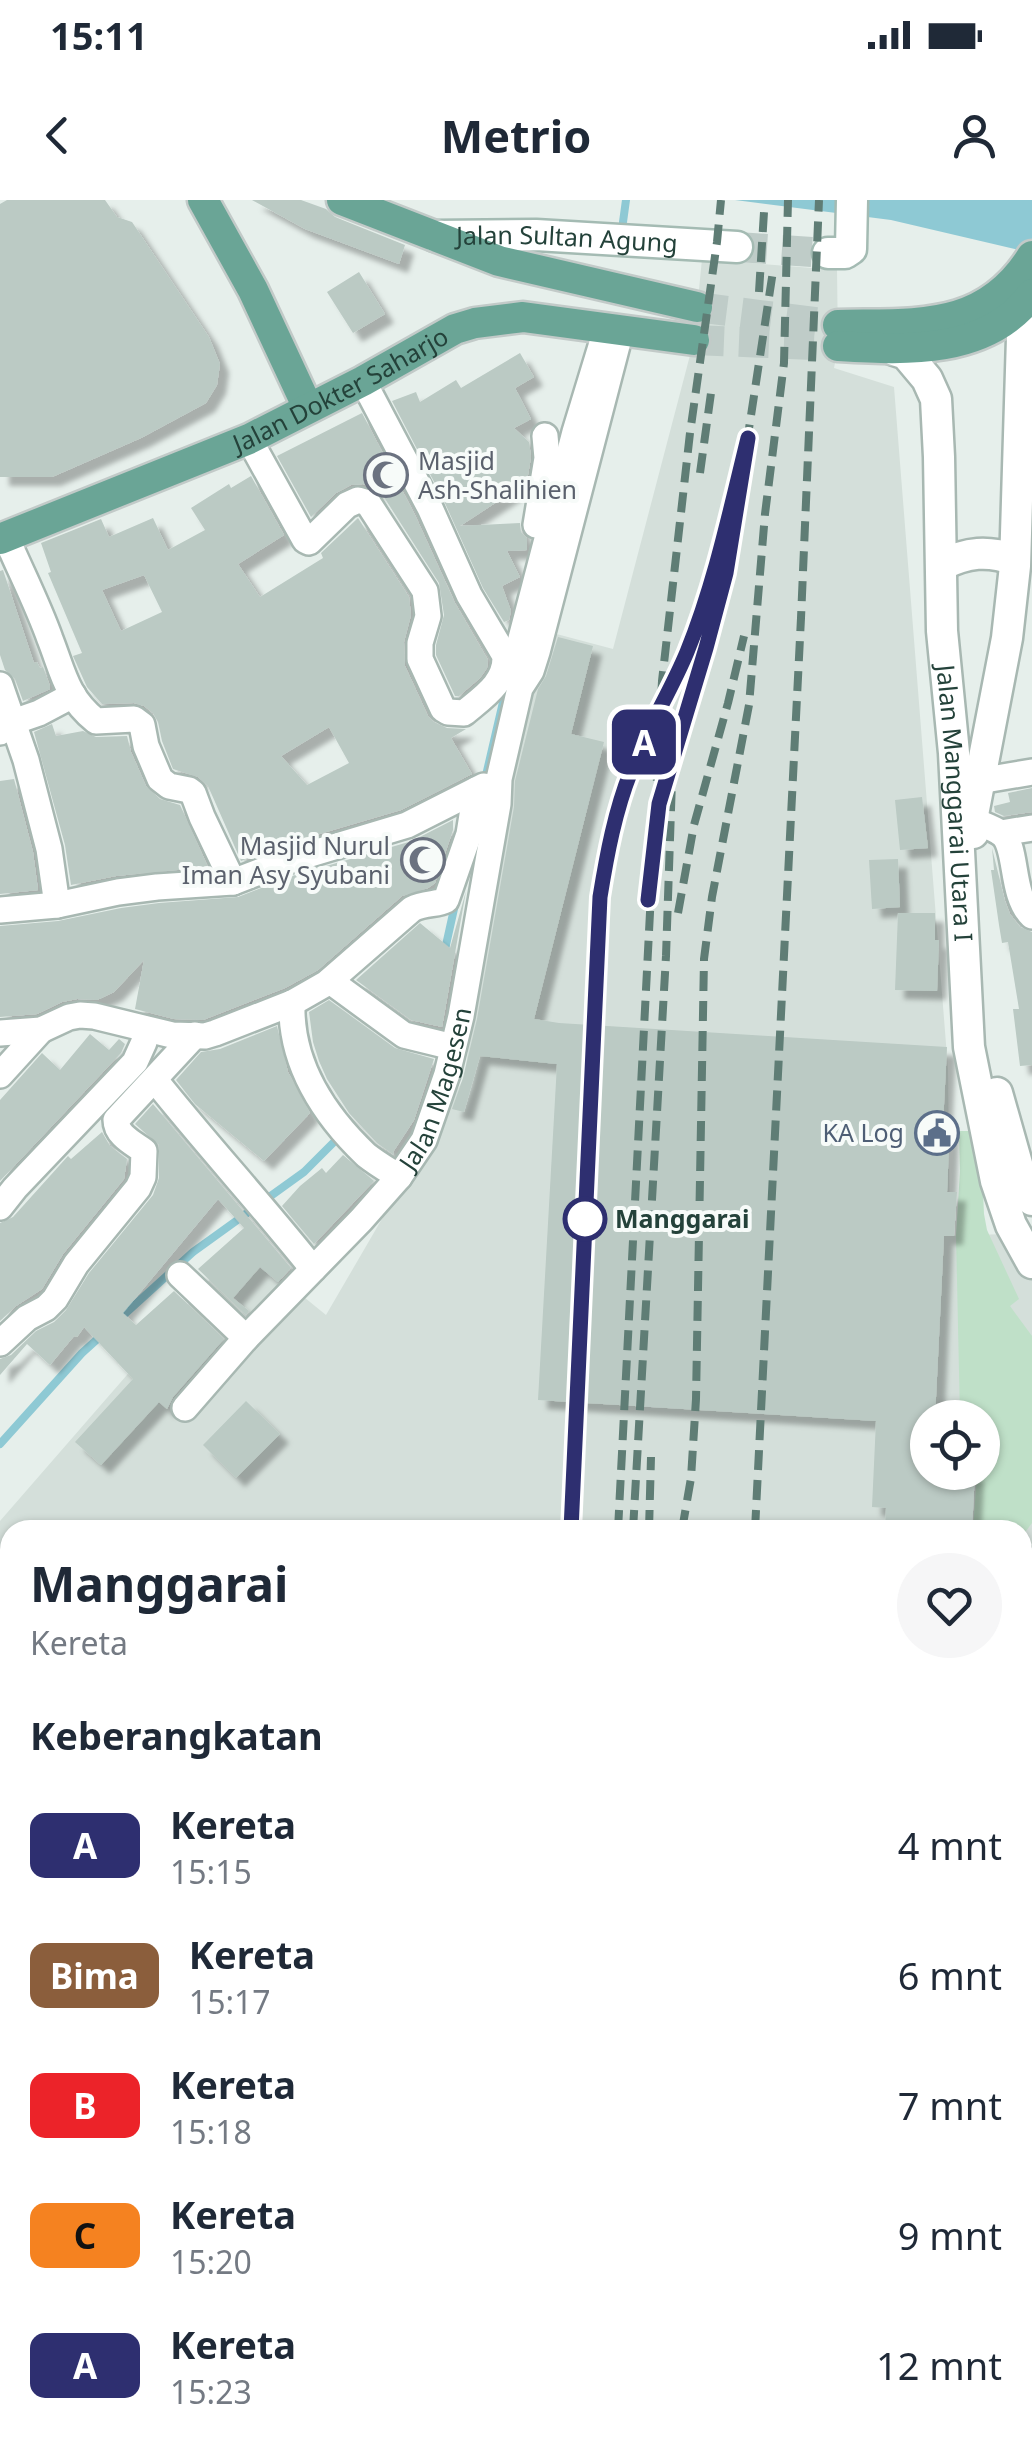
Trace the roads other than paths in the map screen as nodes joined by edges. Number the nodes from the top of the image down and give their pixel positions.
1 (203, 200) edge
2 (342, 200) edge
3 (851, 208) edge
4 (435, 236) junction
5 (737, 246) tunnel mouth
6 (828, 253) dead end
7 (1031, 258) edge
8 (1028, 300) edge
9 (697, 307) tunnel mouth
10 (614, 328) junction
11 (694, 340) tunnel mouth
12 (894, 350) junction
13 (364, 382) junction
14 (308, 408) junction
15 (545, 436) dead end
16 (250, 438) junction
17 (3, 538) edge
18 (1015, 560) junction
19 (942, 566) junction
20 (1021, 620) edge
21 (506, 656) junction
22 (0, 685) edge
23 (73, 696) junction
24 (6, 727) edge
25 (1032, 772) edge
26 (979, 781) junction
27 (486, 785) junction
28 (972, 820) junction
29 (1032, 828) edge
30 (1001, 833) junction
31 (233, 882) junction
32 (57, 905) junction
33 (0, 910) edge
34 (1032, 916) edge
35 (330, 981) junction
36 (292, 1003) junction
37 (144, 1029) junction
38 (41, 1030) junction
39 (0, 1033) edge
40 (196, 1036) junction
41 (453, 1048) junction
42 (0, 1075) edge
43 (155, 1080) junction
44 (399, 1177) junction
45 (1032, 1200) edge
46 (0, 1208) edge
47 (1032, 1263) edge
48 (314, 1269) junction
49 (180, 1276) dead end
50 (246, 1338) junction
51 (0, 1343) edge
52 (185, 1408) dead end

1 - 14 main road
2 - 4 main road, Jalan Sultan Agung
3 - 6 street
4 - 5 street, Jalan Sultan Agung
4 - 9 main road
7 - 12 main road
8 - 12 main road
8 - 18 street
10 - 11 main road, Jalan Dokter Saharjo
10 - 13 main road, Jalan Dokter Saharjo
10 - 27 street, Jalan Magesen
12 - 19 street, Jalan Manggarai Utara I
13 - 14 main road, Jalan Dokter Saharjo
13 - 21 street
14 - 16 main road, Jalan Dokter Saharjo
15 - 21 street
16 - 17 main road, Jalan Dokter Saharjo
16 - 21 street
17 - 23 street
18 - 19 street
18 - 20 street
19 - 47 street, Jalan Manggarai Utara I
20 - 26 street
22 - 24 street
23 - 24 street
23 - 31 street
24 - 32 street
25 - 26 street
26 - 28 street
27 - 31 street
27 - 35 street
27 - 41 street, Jalan Magesen
28 - 30 street
28 - 45 street
29 - 30 street
30 - 34 street
31 - 32 street
32 - 33 street
35 - 36 street
35 - 41 street
36 - 40 street
36 - 44 street
37 - 38 street
37 - 40 street
37 - 46 street
38 - 39 street
38 - 42 street
40 - 43 street
41 - 44 street, Jalan Magesen
43 - 48 street
43 - 51 street
44 - 48 street, Jalan Magesen
48 - 50 street, Jalan Magesen
49 - 50 street
50 - 52 street, Jalan Magesen

